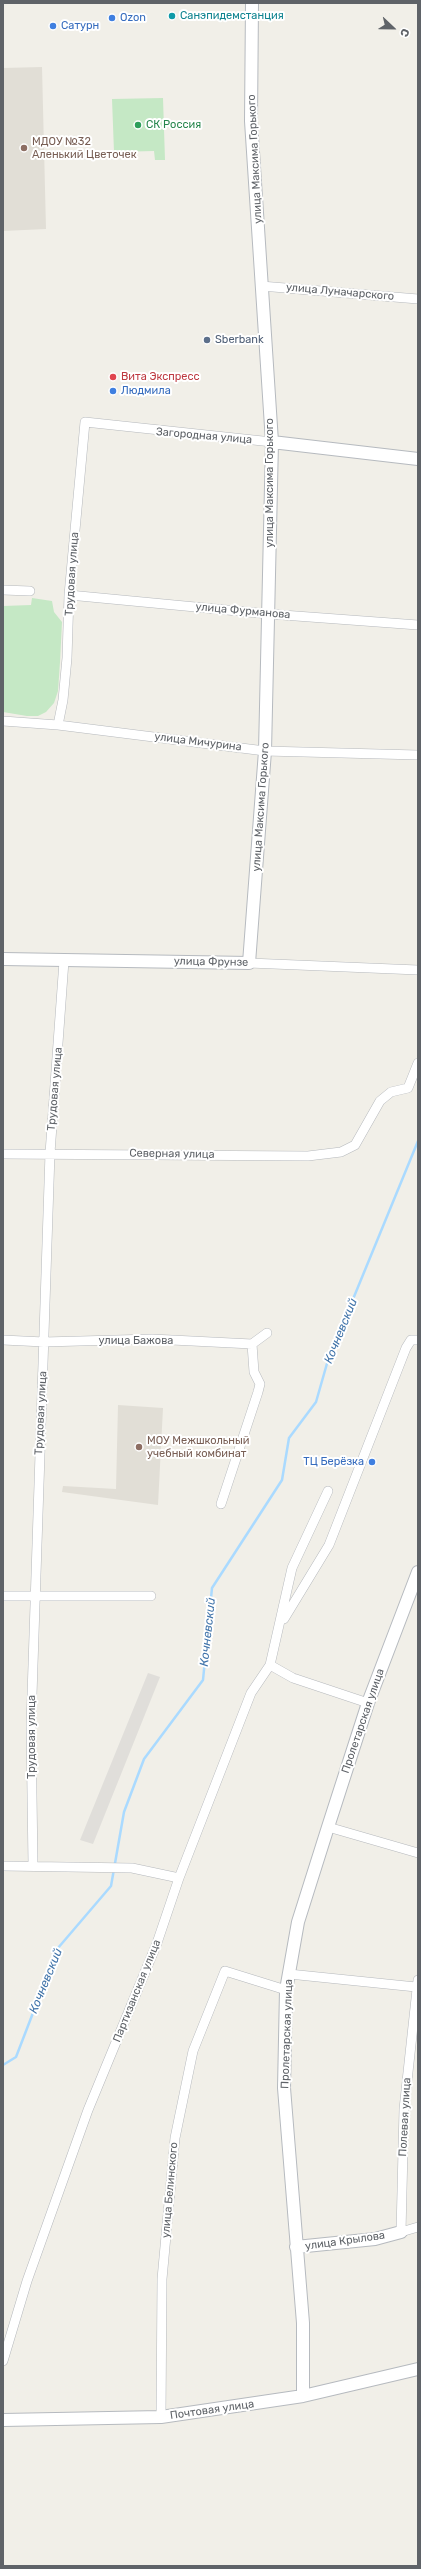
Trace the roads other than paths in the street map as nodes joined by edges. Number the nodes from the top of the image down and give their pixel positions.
1 (252, 3) edge
2 (261, 286) junction
3 (418, 299) edge
4 (85, 422) joint
5 (272, 442) junction
6 (418, 459) edge
7 (3, 590) edge
8 (30, 591) dead end
9 (69, 595) junction
10 (269, 614) junction
11 (418, 625) edge
12 (3, 721) edge
13 (58, 725) junction
14 (265, 750) junction
15 (418, 755) edge
16 (3, 959) edge
17 (64, 961) junction
18 (250, 963) junction
19 (418, 970) edge
20 (418, 1063) edge
21 (50, 1153) junction
22 (3, 1154) edge
23 (267, 1333) dead end
24 (3, 1340) edge
25 (418, 1340) edge
26 (44, 1342) junction
27 (252, 1344) junction
28 (328, 1491) dead end
29 (221, 1504) dead end
30 (418, 1572) edge
31 (3, 1596) edge
32 (34, 1596) junction
33 (151, 1596) dead end
34 (280, 1625) junction
35 (270, 1666) junction
36 (368, 1703) junction
37 (328, 1827) junction
38 (418, 1853) edge
39 (33, 1865) junction
40 (3, 1866) edge
41 (179, 1878) junction
42 (289, 1974) junction
43 (417, 1984) edge
44 (286, 1990) junction
45 (418, 2227) edge
46 (401, 2232) junction
47 (296, 2247) junction
48 (3, 2361) edge
49 (418, 2369) edge
50 (303, 2396) junction
51 (161, 2417) junction
52 (3, 2420) edge

1 - 2 street, улица Максима Горького
2 - 3 street, улица Луначарского
2 - 5 street, улица Максима Горького
4 - 5 street, Загородная улица
4 - 9 street, Трудовая улица
5 - 6 street, Загородная улица
5 - 10 street, улица Максима Горького
7 - 8 street
9 - 10 street, улица Фурманова
9 - 13 street, Трудовая улица
10 - 11 street, улица Фурманова
10 - 14 street, улица Максима Горького
12 - 13 street, улица Мичурина
13 - 14 street, улица Мичурина
14 - 15 street, улица Мичурина
14 - 18 street, улица Максима Горького
16 - 17 street, улица Фрунзе
17 - 18 street, улица Фрунзе
17 - 21 street, Трудовая улица
18 - 19 street, улица Фрунзе
20 - 21 street, Северная улица
21 - 22 street, Северная улица
21 - 26 street, Трудовая улица
23 - 27 street
24 - 26 street, улица Бажова
25 - 34 street, Партизанская улица
26 - 27 street, улица Бажова
26 - 32 street, Трудовая улица
27 - 29 street
28 - 34 street, Партизанская улица
30 - 36 street, Пролетарская улица
31 - 32 street
32 - 33 street
32 - 39 street, Трудовая улица
34 - 35 street, Партизанская улица
35 - 36 street
35 - 41 street, Партизанская улица
36 - 37 street, Пролетарская улица
37 - 38 street
37 - 42 street, Пролетарская улица
39 - 40 street
39 - 41 street
41 - 48 street, Партизанская улица
42 - 43 street
42 - 44 street, Пролетарская улица
43 - 46 street, Полевая улица
44 - 47 street, Пролетарская улица
44 - 51 street, улица Белинского
45 - 46 street, улица Крылова
46 - 47 street, улица Крылова
47 - 50 street, Пролетарская улица
49 - 50 street, Почтовая улица
50 - 51 street, Почтовая улица
51 - 52 street, Почтовая улица

